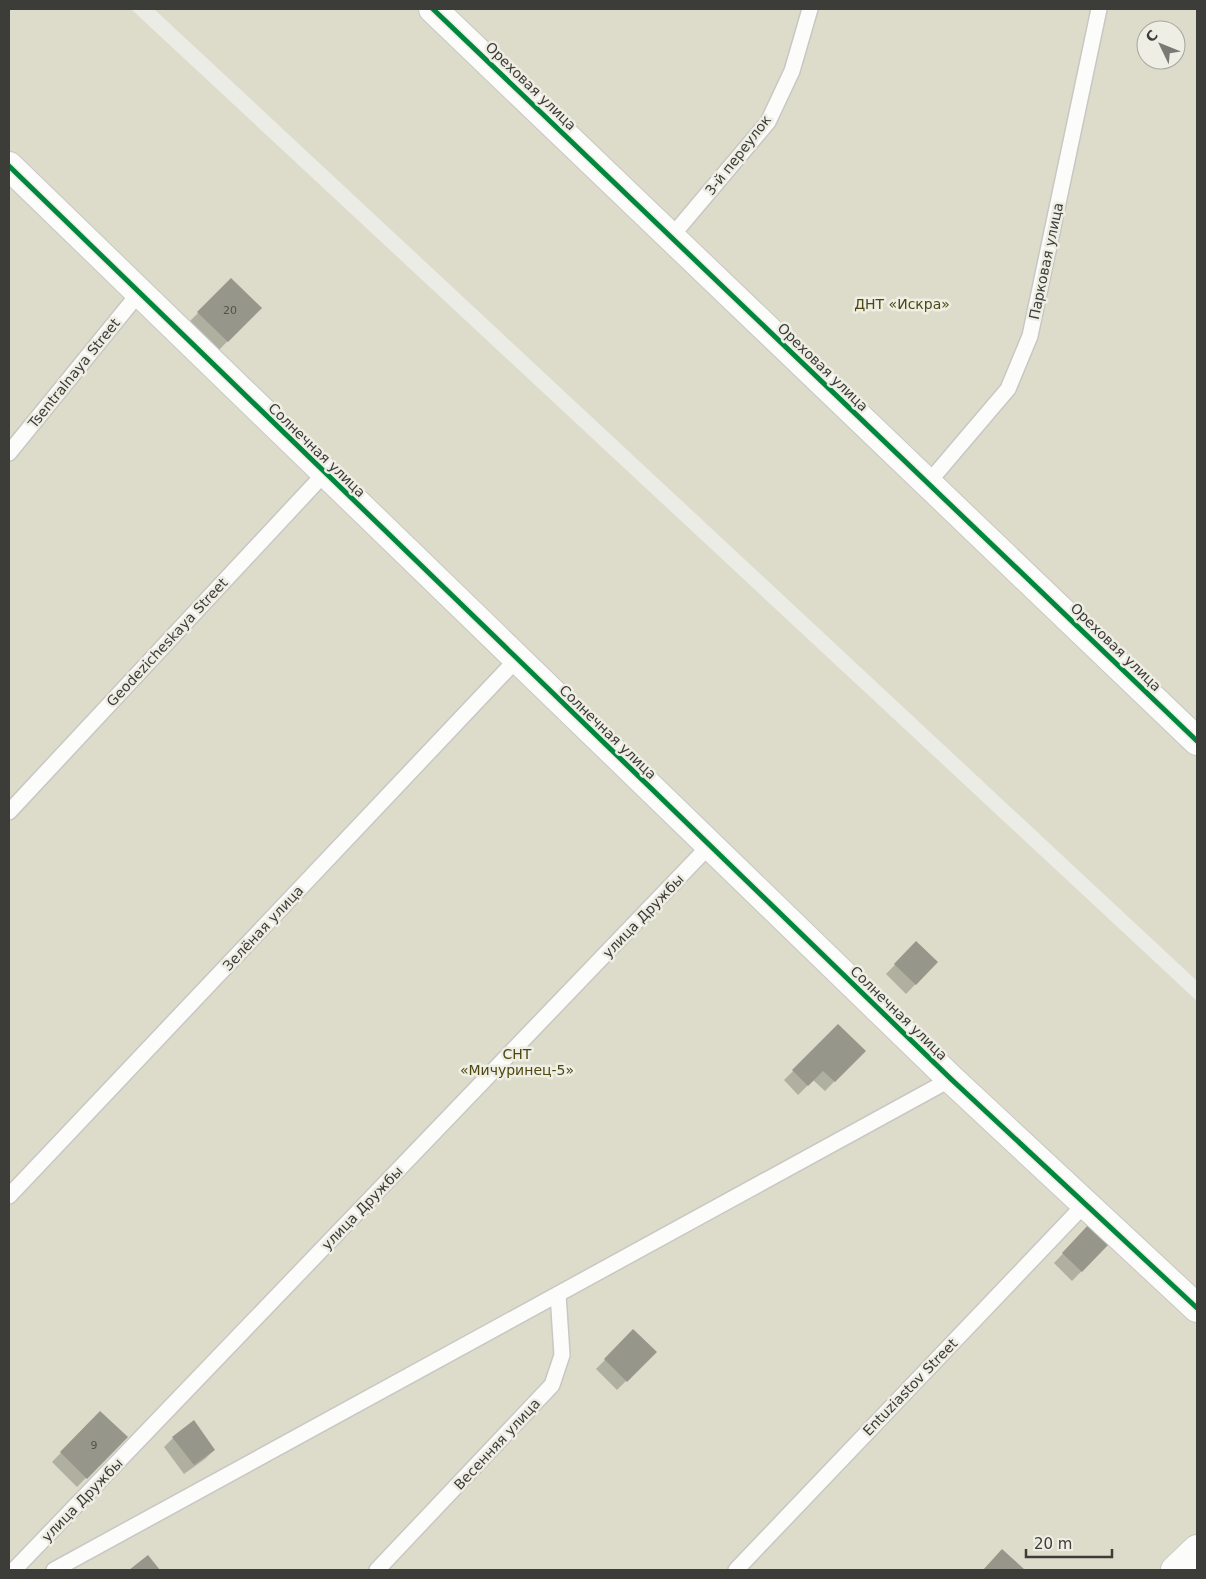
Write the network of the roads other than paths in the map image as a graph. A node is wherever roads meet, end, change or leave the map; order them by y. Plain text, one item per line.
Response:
1 (433, 9) edge
2 (810, 9) edge
3 (1099, 9) edge
4 (9, 166) edge
5 (672, 237) junction
6 (139, 293) junction
7 (9, 453) edge
8 (325, 473) junction
9 (928, 483) junction
10 (517, 659) junction
11 (1194, 732) edge
12 (9, 812) edge
13 (710, 846) junction
14 (951, 1079) junction
15 (9, 1196) edge
16 (1085, 1204) junction
17 (558, 1294) junction
18 (1197, 1308) edge
19 (1197, 1549) edge
20 (14, 1570) edge
21 (54, 1570) edge
22 (377, 1570) edge
23 (736, 1570) edge
24 (1175, 1570) edge

1 - 5 street, Ореховая улица
2 - 5 lane, 3-й переулок
3 - 9 lane, Парковая улица
4 - 6 street, Солнечная улица
5 - 9 street, Ореховая улица
6 - 7 lane, Tsentralnaya Street
6 - 8 street, Солнечная улица
8 - 10 street, Солнечная улица
8 - 12 lane, Geodezicheskaya Street
9 - 11 street, Ореховая улица
10 - 13 street, Солнечная улица
10 - 15 lane, Зелёная улица
13 - 14 street, Солнечная улица
13 - 20 lane, улица Дружбы
14 - 16 street, Солнечная улица
14 - 17 lane
16 - 18 street, Солнечная улица
16 - 23 lane, Entuziastov Street
17 - 21 lane
17 - 22 lane, Весенняя улица
19 - 24 street

